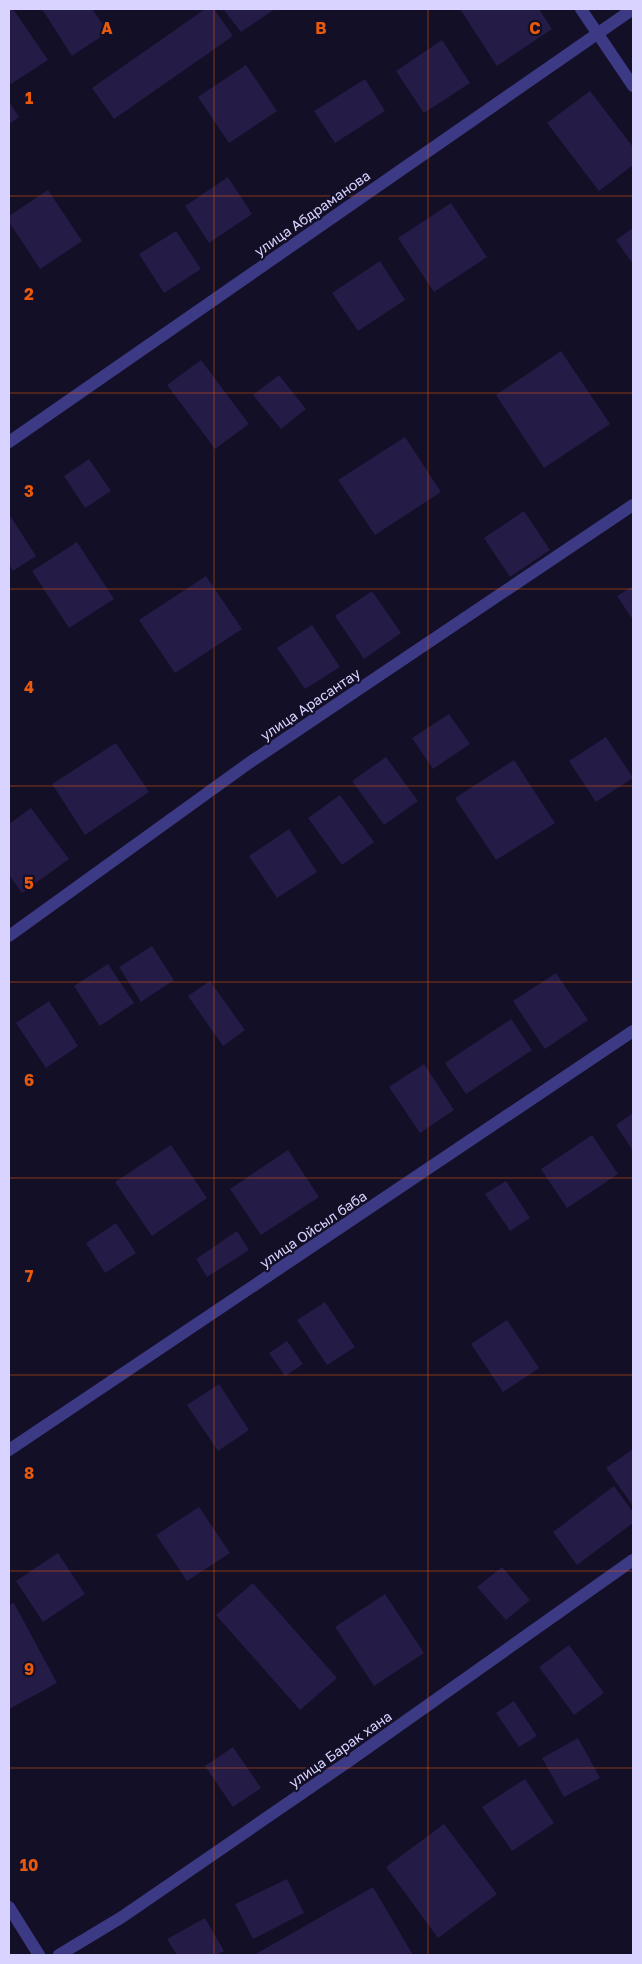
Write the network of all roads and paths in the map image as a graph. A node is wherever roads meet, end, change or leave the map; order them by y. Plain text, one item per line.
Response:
1 (581, 9) edge
2 (633, 9) edge
3 (597, 33) junction
4 (633, 86) edge
5 (9, 442) edge
6 (633, 505) edge
7 (9, 936) edge
8 (633, 1032) edge
9 (9, 1450) edge
10 (633, 1560) edge
11 (9, 1907) edge
12 (39, 1955) edge
13 (59, 1955) edge

1 - 3 street
2 - 3 street, улица Абдраманова
3 - 4 street
3 - 5 street, улица Абдраманова
6 - 7 street, улица Арасантау
8 - 9 street, улица Ойсыл баба
10 - 13 street, улица Барак хана
11 - 12 street

